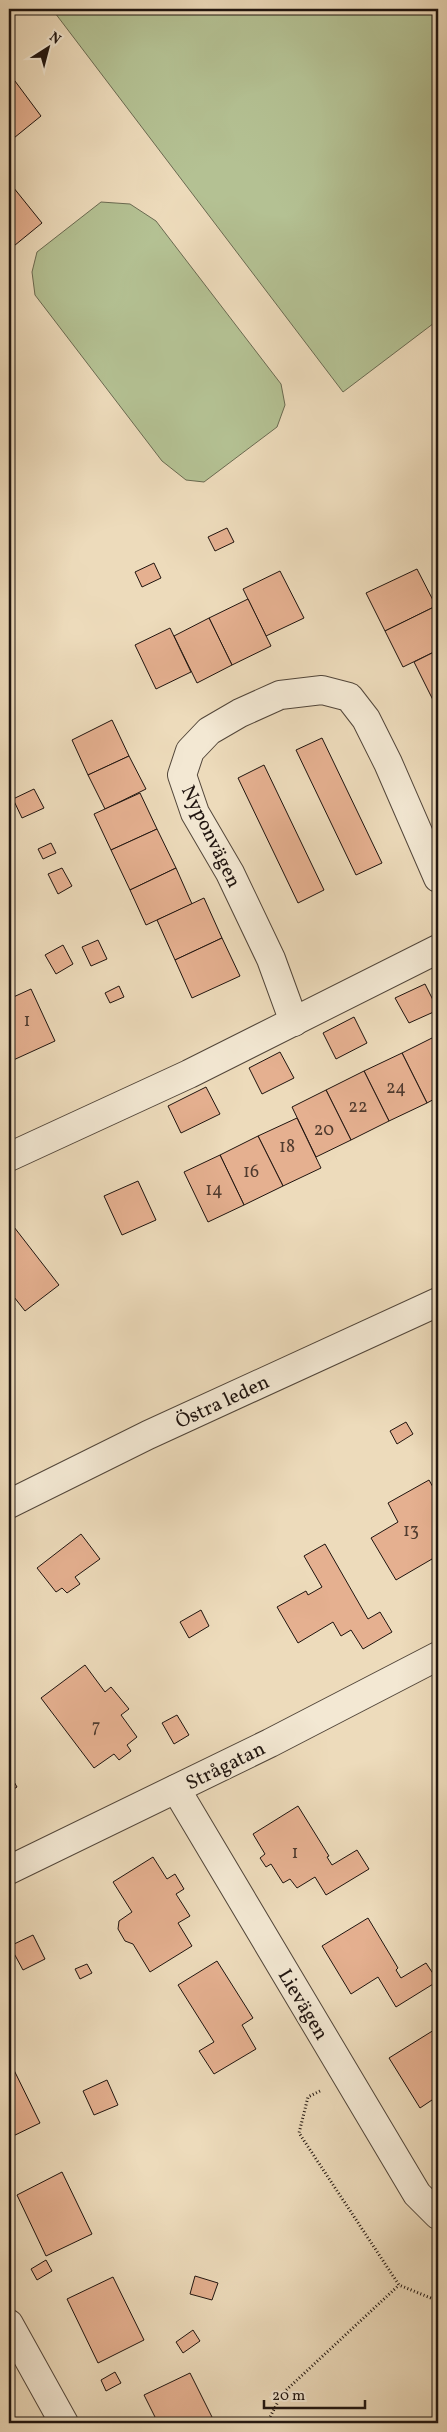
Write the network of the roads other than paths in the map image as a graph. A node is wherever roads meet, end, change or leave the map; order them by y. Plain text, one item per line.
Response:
1 (438, 878) edge
2 (438, 949) edge
3 (294, 1022) junction
4 (9, 1157) edge
5 (438, 1302) edge
6 (9, 1504) edge
7 (438, 1656) edge
8 (176, 1789) junction
9 (9, 1870) edge
10 (438, 2215) edge
11 (9, 2324) edge
12 (64, 2423) edge

1 - 3 street, Nyponvägen
2 - 3 street
3 - 4 street
5 - 6 street, Östra leden
7 - 8 street, Strågatan
8 - 9 street, Strågatan
8 - 10 street, Lievägen
11 - 12 street

